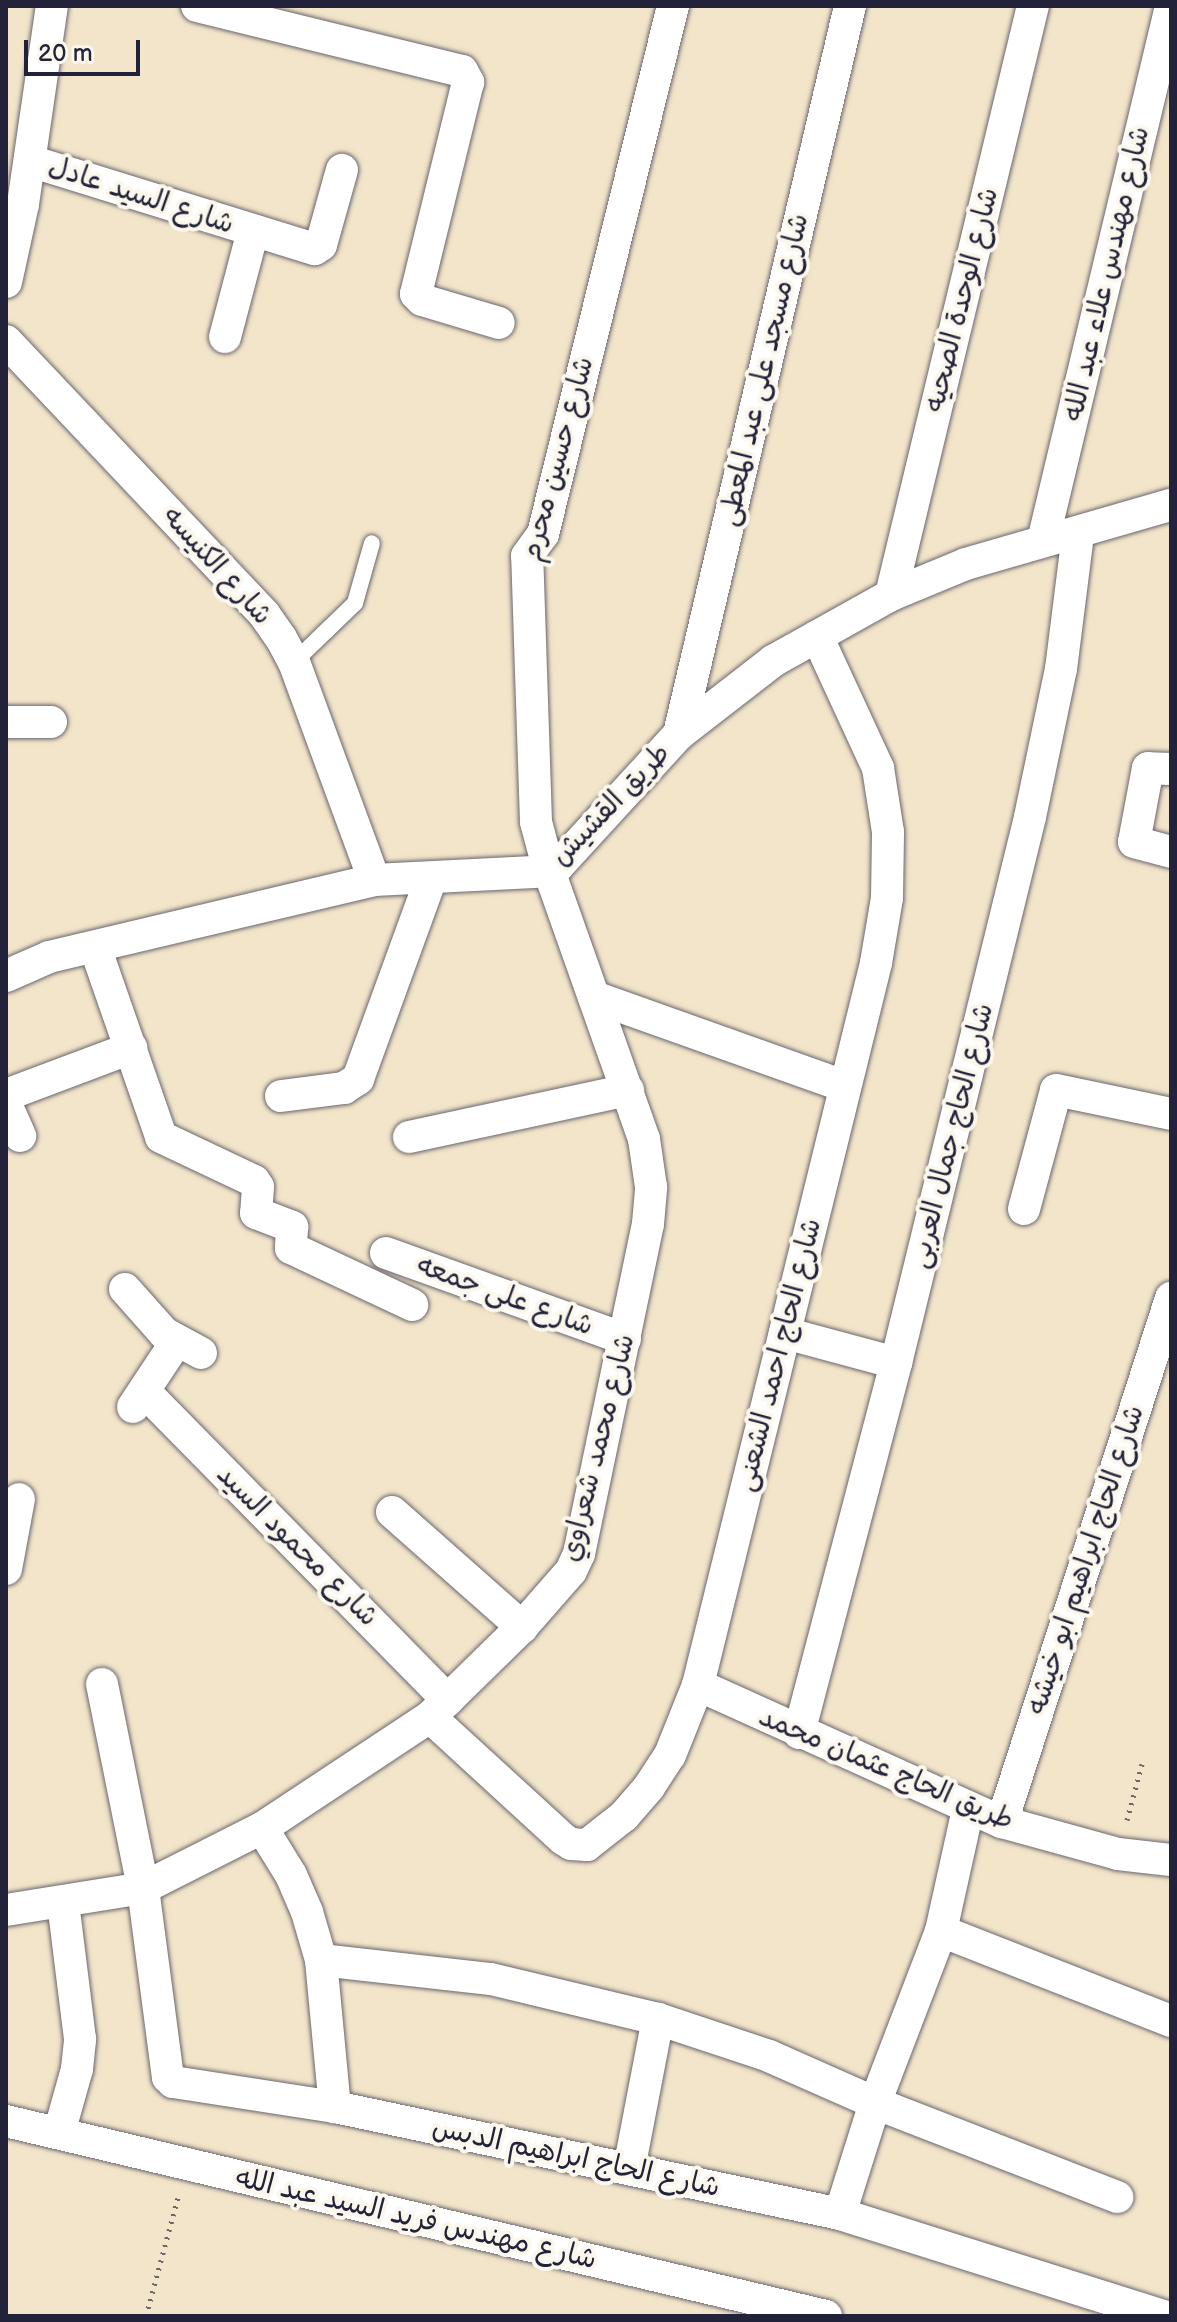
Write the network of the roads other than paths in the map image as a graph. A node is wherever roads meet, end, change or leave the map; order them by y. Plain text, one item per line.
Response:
1 (52, 6) edge
2 (197, 6) edge
3 (673, 6) edge
4 (850, 6) edge
5 (1033, 6) edge
6 (1171, 6) edge
7 (30, 161) junction
8 (342, 170) dead end
9 (253, 231) junction
10 (6, 282) edge
11 (499, 323) dead end
12 (225, 337) dead end
13 (6, 341) edge
14 (1171, 505) edge
15 (1078, 534) junction
16 (1043, 541) junction
17 (372, 543) dead end
18 (891, 595) junction
19 (817, 636) junction
20 (294, 662) junction
21 (6, 722) edge
22 (51, 722) dead end
23 (679, 734) junction
24 (1171, 769) edge
25 (1171, 852) edge
26 (549, 871) junction
27 (431, 878) junction
28 (374, 880) junction
29 (95, 947) junction
30 (6, 976) edge
31 (594, 997) junction
32 (131, 1048) junction
33 (844, 1086) junction
34 (628, 1090) junction
35 (6, 1095) edge
36 (281, 1096) dead end
37 (6, 1104) edge
38 (1171, 1114) edge
39 (20, 1136) dead end
40 (409, 1137) dead end
41 (1024, 1209) dead end
42 (386, 1253) dead end
43 (125, 1289) dead end
44 (1171, 1298) edge
45 (412, 1305) dead end
46 (785, 1333) junction
47 (625, 1339) junction
48 (896, 1363) junction
49 (19, 1499) dead end
50 (392, 1512) dead end
51 (6, 1569) edge
52 (522, 1627) junction
53 (102, 1684) dead end
54 (698, 1685) junction
55 (439, 1708) junction
56 (799, 1733) junction
57 (968, 1809) junction
58 (1002, 1822) junction
59 (262, 1828) junction
60 (1171, 1860) edge
61 (143, 1888) junction
62 (63, 1902) junction
63 (6, 1910) edge
64 (941, 1931) junction
65 (321, 1960) junction
66 (658, 2019) junction
67 (1171, 2021) edge
68 (875, 2103) junction
69 (335, 2107) junction
70 (6, 2121) edge
71 (59, 2133) junction
72 (629, 2169) junction
73 (1117, 2197) dead end
74 (840, 2214) junction
75 (826, 2316) edge
76 (1161, 2316) edge

1 - 7 street
2 - 11 street
3 - 26 street, شارع حسين محرم
4 - 23 street, شارع مسجد على عبد المعطى
5 - 18 street, شارع الوحدة الصحيه
6 - 16 street, شارع مهندس علاء عبد الله
7 - 9 street, شارع السيد عادل
7 - 10 street
8 - 9 street, شارع السيد عادل
9 - 12 street, شارع السيد عادل
13 - 20 street, شارع الكنيسه
14 - 15 street, طريق القشيش
15 - 16 street, طريق القشيش
15 - 48 street, شارع الحاج جمال العربى
16 - 18 street, طريق القشيش
17 - 20 lane
18 - 19 street, طريق القشيش
19 - 23 street, طريق القشيش
19 - 33 street, شارع الحاج احمد الشعنى
20 - 28 street, شارع الكنيسه
21 - 22 street
23 - 26 street, طريق القشيش
24 - 25 street
26 - 27 street, طريق القشيش
26 - 31 street, شارع حسين محرم
27 - 28 street, طريق القشيش
27 - 36 street
28 - 29 street, طريق القشيش
29 - 30 street, طريق القشيش
29 - 32 street
31 - 33 street
31 - 34 street, شارع محمد شعراوي
32 - 35 street
32 - 45 street
33 - 46 street, شارع الحاج احمد الشعنى
34 - 40 street
34 - 47 street, شارع محمد شعراوي
37 - 39 street
38 - 41 street
42 - 47 street, شارع على جمعه
43 - 55 street, شارع محمود السيد
44 - 58 street, شارع الحاج ابراهيم ابو خيشه
46 - 48 street
46 - 54 street, شارع الحاج احمد الشعنى
47 - 52 street, شارع محمد شعراوي
48 - 56 street, شارع الحاج جمال العربى
49 - 51 street
50 - 52 street
52 - 55 street, شارع محمد شعراوي
53 - 61 street
54 - 55 street, شارع الحاج احمد الشعنى
54 - 56 street, طريق الحاج عثمان محمد
55 - 59 street, شارع محمد شعراوي
56 - 57 street, طريق الحاج عثمان محمد
57 - 58 street, طريق الحاج عثمان محمد
57 - 64 street
58 - 60 street, طريق الحاج عثمان محمد
59 - 61 street, شارع محمد شعراوي
59 - 65 street
61 - 62 street, شارع محمد شعراوي
61 - 69 street, شارع الحاج ابراهيم الدبس
62 - 63 street, شارع محمد شعراوي
62 - 71 street
64 - 67 street
64 - 68 street
65 - 66 street
65 - 69 street
66 - 68 street
66 - 72 street
68 - 73 street
68 - 74 street
69 - 72 street, شارع الحاج ابراهيم الدبس
70 - 71 street, شارع مهندس فريد السيد عبد الله
71 - 75 street, شارع مهندس فريد السيد عبد الله
72 - 74 street, شارع الحاج ابراهيم الدبس
74 - 76 street, شارع الحاج ابراهيم الدبس

